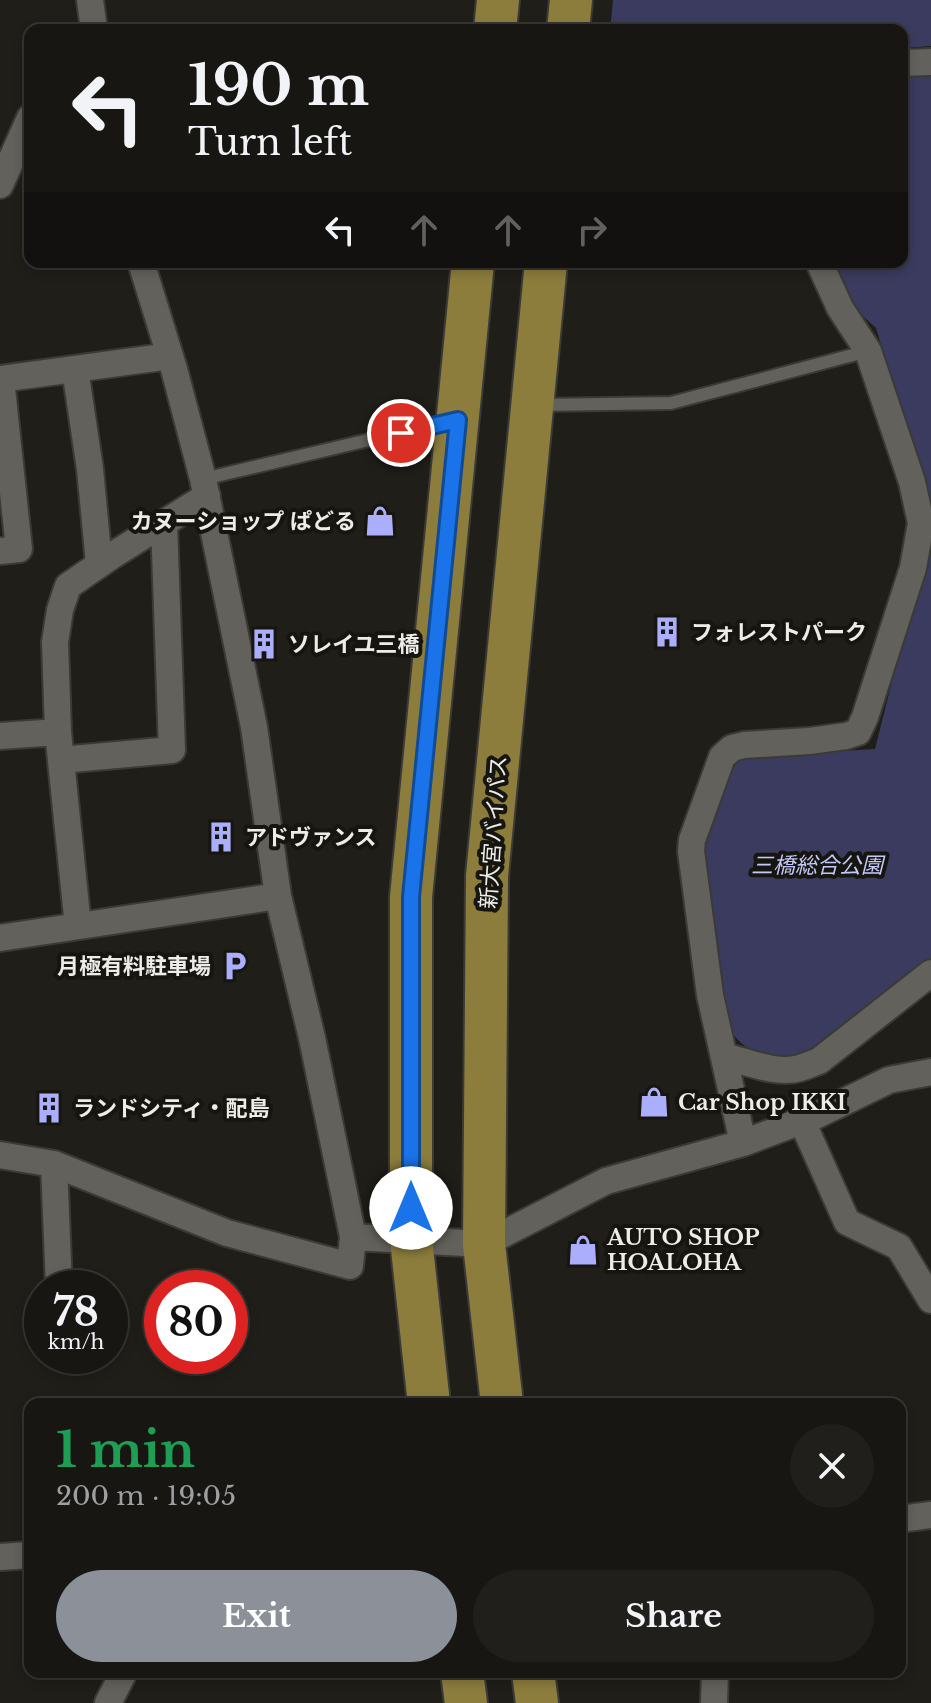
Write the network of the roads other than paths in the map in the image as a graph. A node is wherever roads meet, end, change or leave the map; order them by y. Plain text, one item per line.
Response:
1 (90, 0) edge
2 (498, 0) edge
3 (571, 0) edge
4 (93, 24) edge
5 (496, 24) edge
6 (569, 24) edge
7 (931, 62) edge
8 (908, 63) edge
9 (24, 128) edge
10 (5, 158) edge
11 (0, 185) edge
12 (143, 268) edge
13 (472, 268) edge
14 (545, 268) edge
15 (822, 268) edge
16 (868, 351) junction
17 (170, 356) junction
18 (75, 369) junction
19 (0, 379) edge
20 (532, 405) junction
21 (458, 420) junction
22 (205, 488) junction
23 (164, 523) junction
24 (0, 551) edge
25 (99, 564) junction
26 (58, 732) junction
27 (0, 736) edge
28 (61, 760) junction
29 (278, 896) junction
30 (78, 926) junction
31 (0, 938) edge
32 (931, 973) edge
33 (724, 1056) junction
34 (931, 1072) edge
35 (802, 1121) junction
36 (743, 1143) junction
37 (0, 1155) edge
38 (54, 1164) junction
39 (353, 1237) junction
40 (411, 1239) junction
41 (484, 1244) junction
42 (58, 1270) edge
43 (931, 1300) edge
44 (428, 1398) edge
45 (501, 1398) edge
46 (931, 1515) edge
47 (906, 1518) edge
48 (24, 1555) edge
49 (0, 1557) edge
50 (121, 1678) edge
51 (463, 1678) edge
52 (534, 1678) edge
53 (715, 1678) edge
54 (108, 1703) edge
55 (466, 1703) edge
56 (537, 1703) edge
57 (714, 1703) edge

1 - 4 street
2 - 5 highway
3 - 6 highway
7 - 8 street
9 - 10 street
10 - 11 street
12 - 17 street
13 - 21 highway
14 - 20 highway, 新大宮バイパス
15 - 16 street
16 - 20 lane
16 - 33 street
17 - 18 street
17 - 22 street
18 - 19 street
18 - 25 street
19 - 24 street
20 - 41 highway, 新大宮バイパス
21 - 22 lane
21 - 40 highway
22 - 23 street
22 - 29 street
23 - 25 street
23 - 28 street
25 - 26 street
26 - 27 street
26 - 28 street
28 - 30 street
29 - 30 street
29 - 39 street
30 - 31 street
32 - 33 street
33 - 36 street
34 - 35 street
35 - 36 street
35 - 43 street
36 - 41 street
37 - 38 street
38 - 39 street
38 - 42 street
39 - 40 street
40 - 41 street
40 - 44 highway
41 - 45 highway, 新大宮バイパス
46 - 47 street
48 - 49 street
50 - 54 street
51 - 55 highway
52 - 56 highway
53 - 57 street

